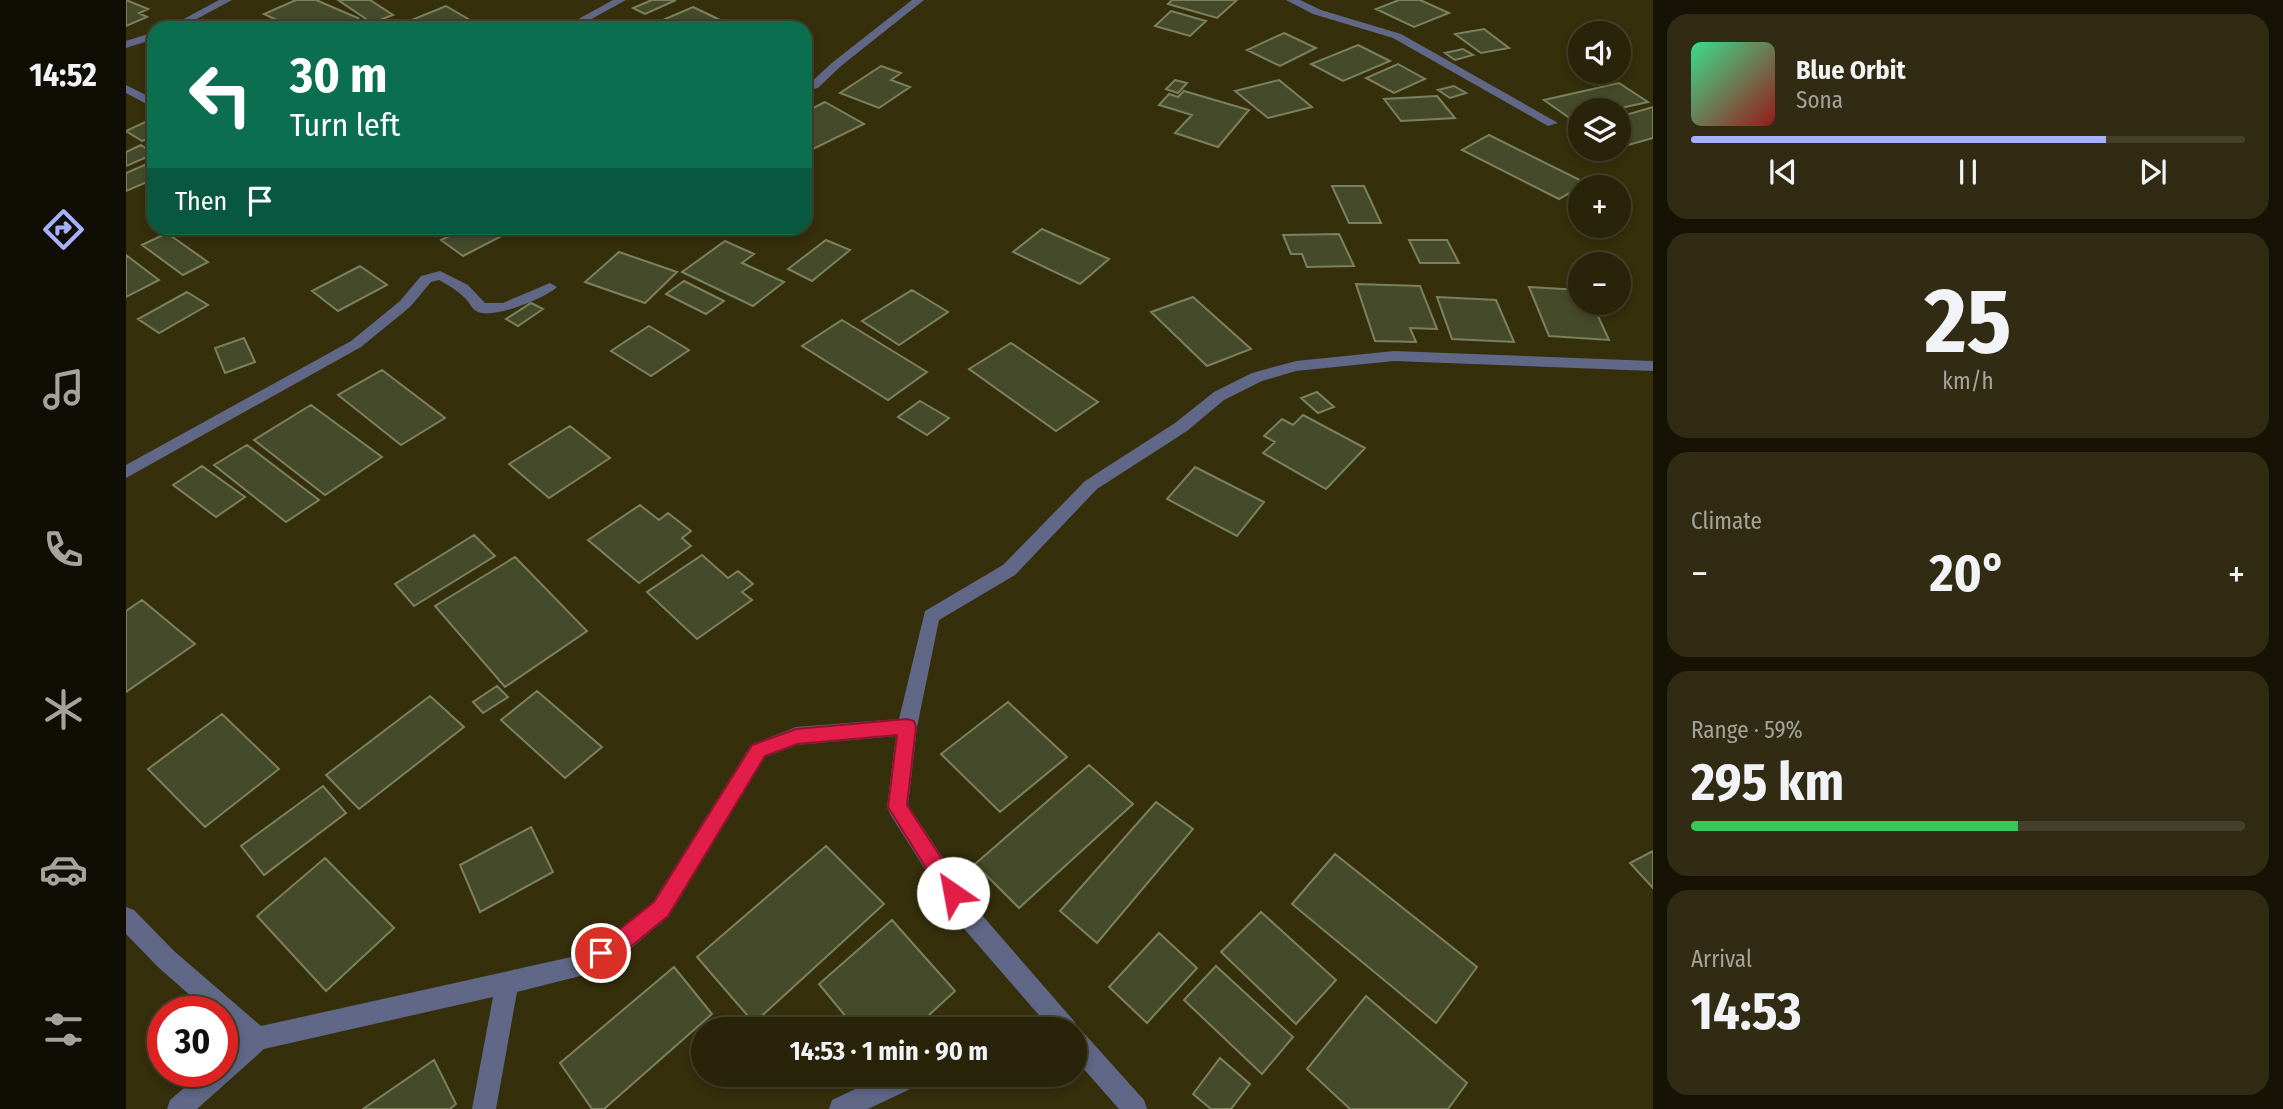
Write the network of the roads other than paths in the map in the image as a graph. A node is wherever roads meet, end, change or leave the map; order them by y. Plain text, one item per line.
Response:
1 (227, 0) edge
2 (621, 0) edge
3 (919, 0) edge
4 (1291, 0) edge
5 (186, 21) edge
6 (580, 21) edge
7 (147, 38) edge
8 (126, 45) edge
9 (812, 86) edge
10 (126, 88) edge
11 (147, 100) edge
12 (1552, 123) dead end
13 (550, 287) dead end
14 (1653, 366) edge
15 (126, 472) edge
16 (907, 727) junction
17 (126, 918) edge
18 (507, 982) junction
19 (1056, 1017) edge
20 (258, 1039) junction
21 (1087, 1054) edge
22 (887, 1087) edge
23 (179, 1109) edge
24 (484, 1109) edge
25 (841, 1109) edge
26 (1135, 1109) edge

1 - 5 street
2 - 6 street
3 - 9 street
4 - 12 street
7 - 8 street
10 - 11 street
13 - 15 street
14 - 16 street
16 - 18 street
16 - 19 street
17 - 20 street
18 - 20 street
18 - 24 street
20 - 23 street
21 - 26 street
22 - 25 street

